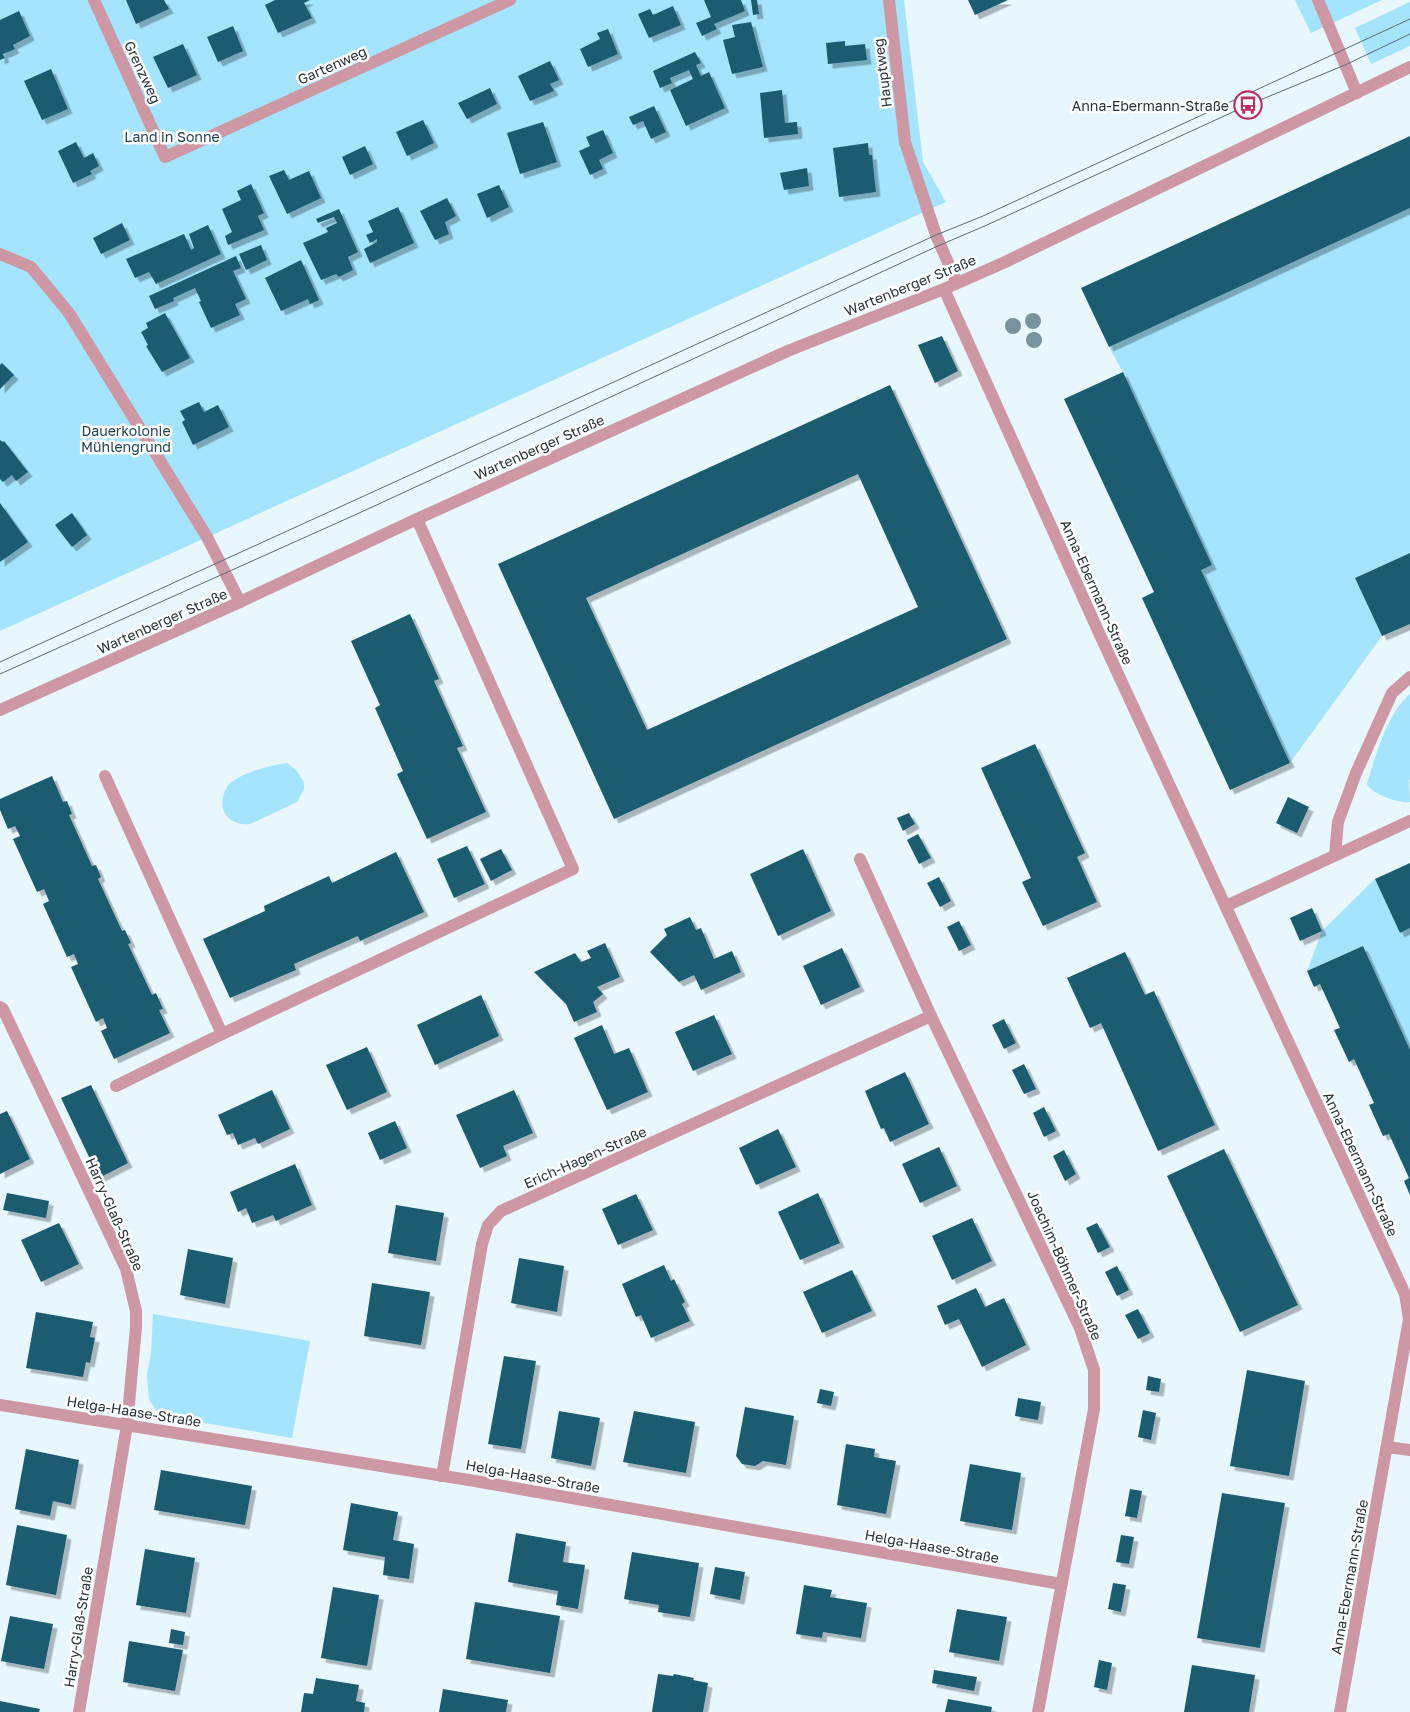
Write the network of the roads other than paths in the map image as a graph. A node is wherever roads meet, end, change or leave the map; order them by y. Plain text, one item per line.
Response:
1 (94, 0) edge
2 (510, 0) edge
3 (889, 0) edge
4 (1318, 0) edge
5 (1410, 67) edge
6 (1357, 93) junction
7 (166, 157) joint
8 (0, 254) edge
9 (957, 283) junction
10 (944, 289) junction
11 (417, 519) junction
12 (240, 602) junction
13 (1410, 677) edge
14 (0, 710) edge
15 (105, 776) dead end
16 (1410, 821) edge
17 (1335, 855) junction
18 (860, 859) dead end
19 (1226, 906) junction
20 (1, 1008) edge
21 (931, 1016) junction
22 (222, 1034) junction
23 (116, 1086) dead end
24 (0, 1404) edge
25 (127, 1425) junction
26 (1387, 1446) junction
27 (1410, 1450) edge
28 (442, 1476) junction
29 (1061, 1584) junction
30 (79, 1712) edge
31 (1038, 1712) edge
32 (1340, 1712) edge

1 - 7 street, Grenzweg
2 - 7 street, Gartenweg
3 - 9 street, Hauptweg
4 - 6 street
5 - 6 street, Wartenberger Straße
6 - 9 street, Wartenberger Straße
8 - 12 street
9 - 10 street, Wartenberger Straße
10 - 11 street, Wartenberger Straße
10 - 19 street, Anna-Ebermann-Straße
11 - 12 street, Wartenberger Straße
11 - 22 street
12 - 14 street, Wartenberger Straße
13 - 17 street
15 - 22 street
16 - 17 street
17 - 19 street
18 - 21 street, Joachim-Böhmer-Straße
19 - 26 street, Anna-Ebermann-Straße
20 - 25 street, Harry-Glaß-Straße
21 - 28 street, Erich-Hagen-Straße
21 - 29 street, Joachim-Böhmer-Straße
22 - 23 street
24 - 25 street, Helga-Haase-Straße
25 - 28 street, Helga-Haase-Straße
25 - 30 street, Harry-Glaß-Straße
26 - 27 street
26 - 32 street, Anna-Ebermann-Straße
28 - 29 street, Helga-Haase-Straße
29 - 31 street, Joachim-Böhmer-Straße

